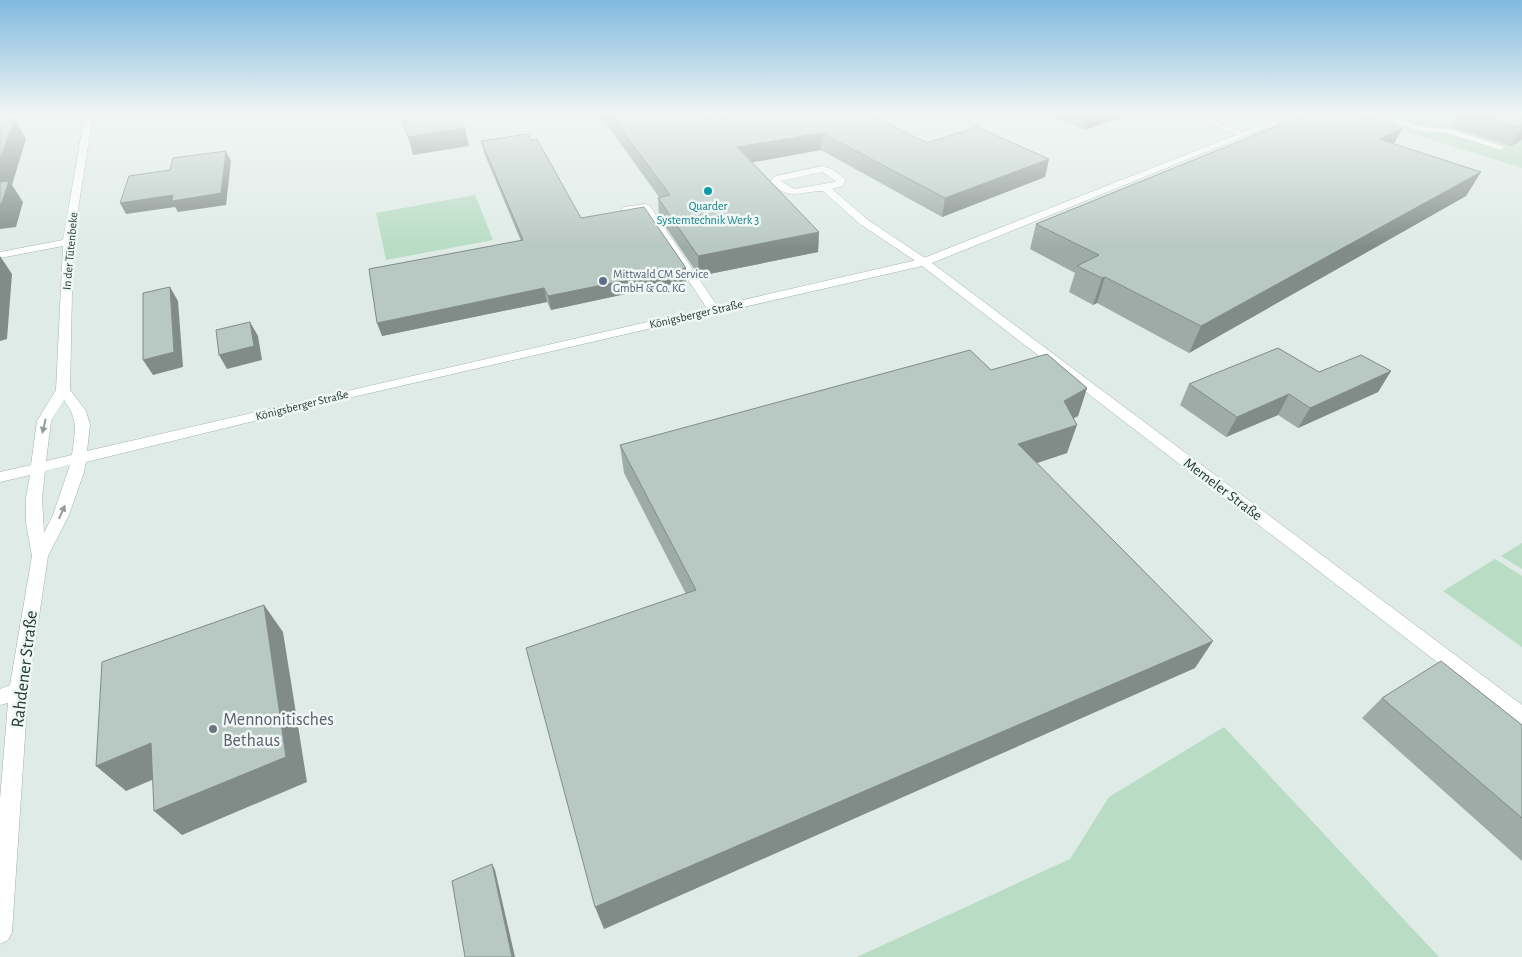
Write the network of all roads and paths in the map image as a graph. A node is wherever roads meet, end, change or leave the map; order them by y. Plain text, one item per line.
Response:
1 (81, 159) edge
2 (1182, 159) edge
3 (825, 188) junction
4 (616, 212) edge
5 (68, 242) junction
6 (0, 255) edge
7 (924, 262) junction
8 (714, 310) junction
9 (63, 390) junction
10 (79, 457) junction
11 (39, 467) junction
12 (0, 477) edge
13 (40, 556) junction
14 (9, 694) edge
15 (1522, 716) edge
16 (0, 932) edge

1 - 5 street, In der Tütenbeke
2 - 7 street, Königsberger Straße
3 - 3 street
3 - 7 street, Memeler Straße
4 - 8 street
5 - 6 street
5 - 9 street, In der Tütenbeke
7 - 8 street, Königsberger Straße
7 - 15 street, Memeler Straße
8 - 10 street, Königsberger Straße
9 - 10 street
9 -> 11 street, In der Tütenbeke
10 - 11 street, Königsberger Straße
13 -> 10 street, Rahdener Straße
11 - 12 street, Königsberger Straße
11 - 13 street, Rahdener Straße
13 - 14 street, Rahdener Straße
14 - 16 street, Rahdener Straße

